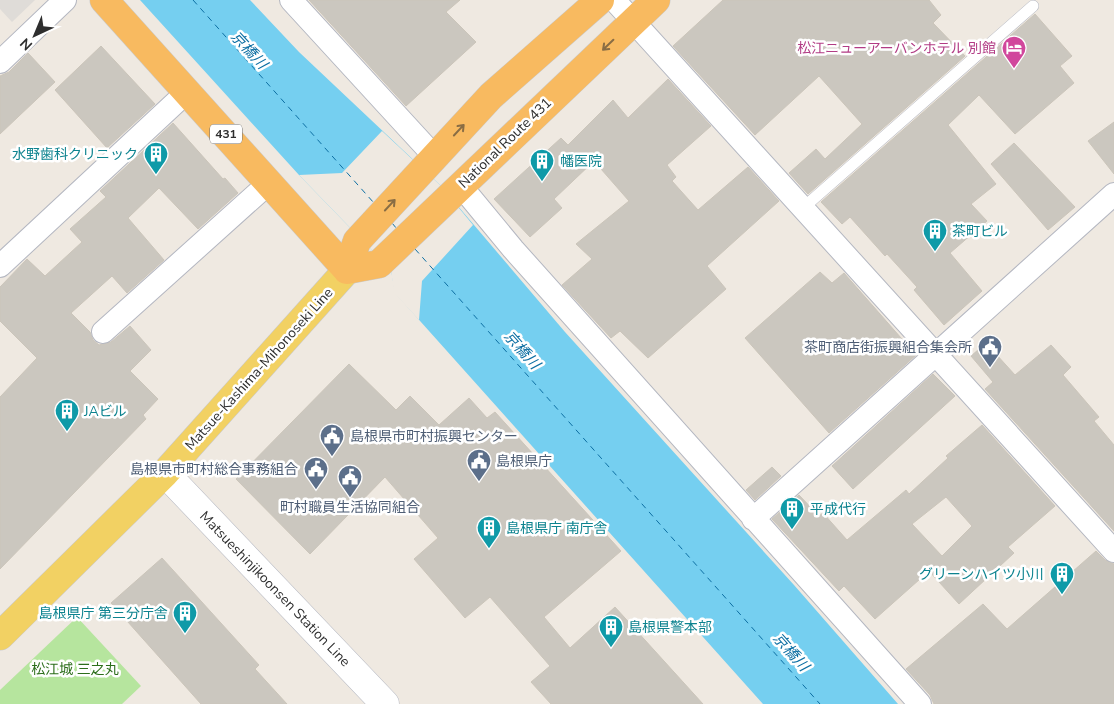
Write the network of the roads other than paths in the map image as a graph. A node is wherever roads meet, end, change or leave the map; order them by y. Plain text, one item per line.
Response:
1 (65, 0) edge
2 (104, 0) edge
3 (291, 0) edge
4 (600, 0) edge
5 (614, 0) edge
6 (656, 0) edge
7 (1033, 6) dead end
8 (634, 20) junction
9 (0, 62) edge
10 (188, 91) junction
11 (431, 162) junction
12 (270, 182) junction
13 (456, 190) junction
14 (1114, 194) edge
15 (803, 208) junction
16 (0, 266) edge
17 (347, 270) junction
18 (103, 332) dead end
19 (936, 354) junction
20 (165, 474) junction
21 (752, 519) junction
22 (1114, 551) edge
23 (0, 636) edge
24 (385, 704) edge
25 (920, 704) edge

1 - 9 street
2 - 10 highway, 431
3 - 11 street
11 -> 4 highway
5 - 8 street
6 - 8 highway, National Route 431
7 - 15 lane
8 -> 13 highway, National Route 431
8 - 15 street
10 - 12 highway, 431
10 - 16 street
17 -> 11 highway
12 - 17 highway, 431
12 - 18 street
13 - 17 highway, National Route 431
13 - 21 street
14 - 19 street
15 - 19 street
17 - 20 main road, Matsue-Kashima-Mihonoseki Line
19 - 21 street
19 - 22 street
20 - 23 main road, Matsue-Kashima-Mihonoseki Line
20 - 24 main road, Matsueshinjikoonsen Station Line
21 - 25 street

